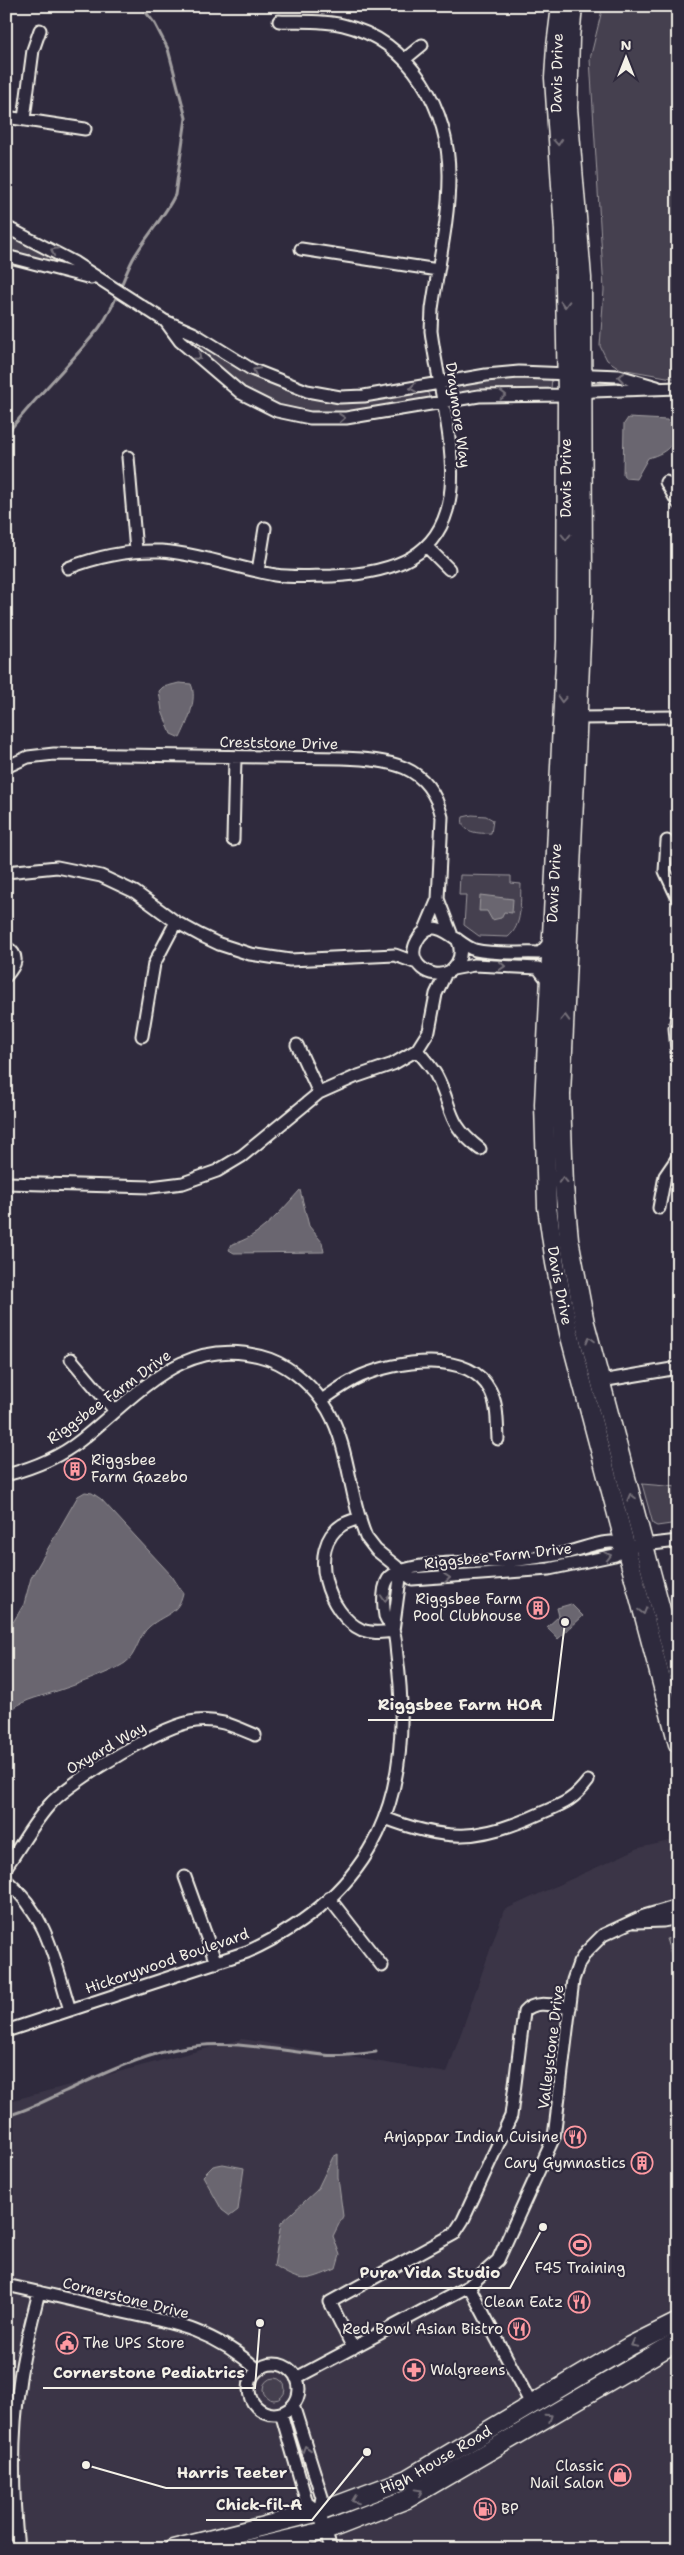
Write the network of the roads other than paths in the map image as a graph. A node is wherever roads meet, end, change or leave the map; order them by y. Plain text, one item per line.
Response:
1 (561, 6) edge
2 (574, 6) edge
3 (279, 22) dead end
4 (40, 30) dead end
5 (422, 45) dead end
6 (405, 59) junction
7 (6, 117) edge
8 (24, 119) junction
9 (85, 129) dead end
10 (6, 227) edge
11 (301, 249) dead end
12 (6, 256) edge
13 (438, 270) junction
14 (111, 285) junction
15 (165, 321) junction
16 (575, 374) junction
17 (439, 384) junction
18 (657, 387) junction
19 (678, 388) edge
20 (575, 394) junction
21 (442, 403) junction
22 (128, 457) dead end
23 (666, 482) dead end
24 (678, 503) edge
25 (265, 528) dead end
26 (427, 547) junction
27 (136, 551) junction
28 (68, 568) dead end
29 (450, 569) dead end
30 (258, 571) junction
31 (579, 718) junction
32 (678, 718) edge
33 (235, 758) junction
34 (6, 767) edge
35 (233, 840) dead end
36 (667, 841) dead end
37 (6, 872) edge
38 (438, 899) junction
39 (678, 899) edge
40 (176, 922) junction
41 (424, 932) junction
42 (454, 936) junction
43 (551, 941) junction
44 (416, 942) junction
45 (6, 947) edge
46 (395, 955) junction
47 (416, 962) junction
48 (450, 971) junction
49 (425, 972) junction
50 (6, 976) edge
51 (549, 982) junction
52 (436, 994) junction
53 (678, 1012) edge
54 (142, 1036) dead end
55 (297, 1045) dead end
56 (417, 1050) junction
57 (678, 1062) edge
58 (319, 1093) junction
59 (480, 1149) dead end
60 (678, 1157) edge
61 (6, 1183) edge
62 (659, 1208) dead end
63 (71, 1358) dead end
64 (678, 1368) edge
65 (601, 1381) junction
66 (322, 1400) junction
67 (115, 1411) junction
68 (498, 1438) dead end
69 (6, 1475) edge
70 (360, 1518) junction
71 (678, 1541) edge
72 (644, 1544) junction
73 (626, 1547) junction
74 (401, 1571) junction
75 (393, 1631) junction
76 (678, 1674) edge
77 (254, 1735) dead end
78 (678, 1744) edge
79 (588, 1781) dead end
80 (385, 1818) junction
81 (6, 1867) edge
82 (185, 1878) dead end
83 (6, 1880) edge
84 (329, 1898) junction
85 (678, 1906) edge
86 (678, 1918) edge
87 (634, 1922) junction
88 (216, 1963) junction
89 (382, 1966) dead end
90 (570, 2008) junction
91 (70, 2010) junction
92 (6, 2031) edge
93 (6, 2285) edge
94 (469, 2286) junction
95 (39, 2292) junction
96 (678, 2322) edge
97 (678, 2342) edge
98 (353, 2348) junction
99 (258, 2370) junction
100 (296, 2378) junction
101 (531, 2404) junction
102 (293, 2405) junction
103 (281, 2413) junction
104 (507, 2442) junction
105 (319, 2512) junction
106 (325, 2531) junction
107 (18, 2549) edge
108 (173, 2549) edge
109 (248, 2549) edge
110 (331, 2549) edge

1 -> 16 main road, Davis Drive
2 - 16 main road, Davis Drive
3 - 6 street, Draymore Way
4 - 8 street
5 - 6 street
6 - 13 street, Draymore Way
7 - 8 street
8 - 9 street
14 -> 10 street
11 - 13 street
12 - 14 street
13 - 17 street, Draymore Way
14 - 15 street
17 -> 15 street
15 -> 21 street
16 - 17 street
18 -> 16 street
16 - 20 main road, Davis Drive
17 - 21 street, Draymore Way
18 - 19 street
18 - 20 street
21 -> 20 street
20 - 31 main road, Davis Drive
20 -> 43 main road, Davis Drive
21 - 26 street, Draymore Way
22 - 27 street
23 - 24 street
25 - 30 street
26 - 29 street
26 - 30 street, Draymore Way
27 - 28 street, Draymore Way
27 - 30 street, Draymore Way
31 - 32 street
65 -> 31 main road, Davis Drive
33 - 34 street, Creststone Drive
33 - 35 street
33 - 38 street, Creststone Drive
36 - 39 street
37 - 40 street
38 - 41 street, Creststone Drive
38 - 42 street, Creststone Drive
40 - 46 street
40 - 54 street
41 - 42 street
41 - 44 street
42 - 43 street
42 - 48 street
43 - 51 main road, Davis Drive
44 - 46 street
44 - 47 street
45 - 50 street
46 - 47 street
47 - 49 street
48 - 49 street
48 -> 51 street
48 - 52 street
49 - 52 street
51 - 73 main road, Davis Drive
52 - 56 street
53 - 57 street
55 - 58 street
56 - 58 street
56 - 59 street
58 - 61 street
60 - 62 street
63 - 67 street
64 - 65 street
72 -> 65 main road, Davis Drive
66 - 67 street, Riggsbee Farm Drive
66 - 68 street
66 - 70 street, Riggsbee Farm Drive
67 - 69 street, Riggsbee Farm Drive
70 - 74 street, Riggsbee Farm Drive
70 - 75 street
71 - 72 street, Riggsbee Farm Drive
72 - 73 street, Riggsbee Farm Drive
72 - 76 main road, Davis Drive
73 - 74 street, Riggsbee Farm Drive
73 -> 78 main road, Davis Drive
74 - 75 street, Hickorywood Boulevard
75 - 80 street, Hickorywood Boulevard
77 - 81 street, Oxyard Way
79 - 80 street
80 - 84 street, Hickorywood Boulevard
82 - 88 street
83 - 91 street
84 - 88 street, Hickorywood Boulevard
84 - 89 street
85 - 87 street, Valleystone Drive
86 - 87 street, Valleystone Drive
87 - 90 street, Valleystone Drive
88 - 91 street, Hickorywood Boulevard
90 - 94 street, Valleystone Drive
90 - 98 street
91 - 92 street, Hickorywood Boulevard
93 - 95 street, Cornerstone Drive
94 - 98 street, Valleystone Drive
94 - 101 street
95 - 99 street, Cornerstone Drive
95 - 107 street
96 -> 101 main road, High House Road
104 -> 97 main road, High House Road
98 - 100 street, Valleystone Drive
99 - 100 street
99 - 103 street
100 - 102 street
101 - 104 main road
101 -> 105 main road, High House Road
102 - 103 street
105 -> 102 street
103 - 105 street
106 -> 104 main road, High House Road
105 - 106 street
105 - 108 main road, High House Road
106 - 109 main road, High House Road
106 - 110 street

